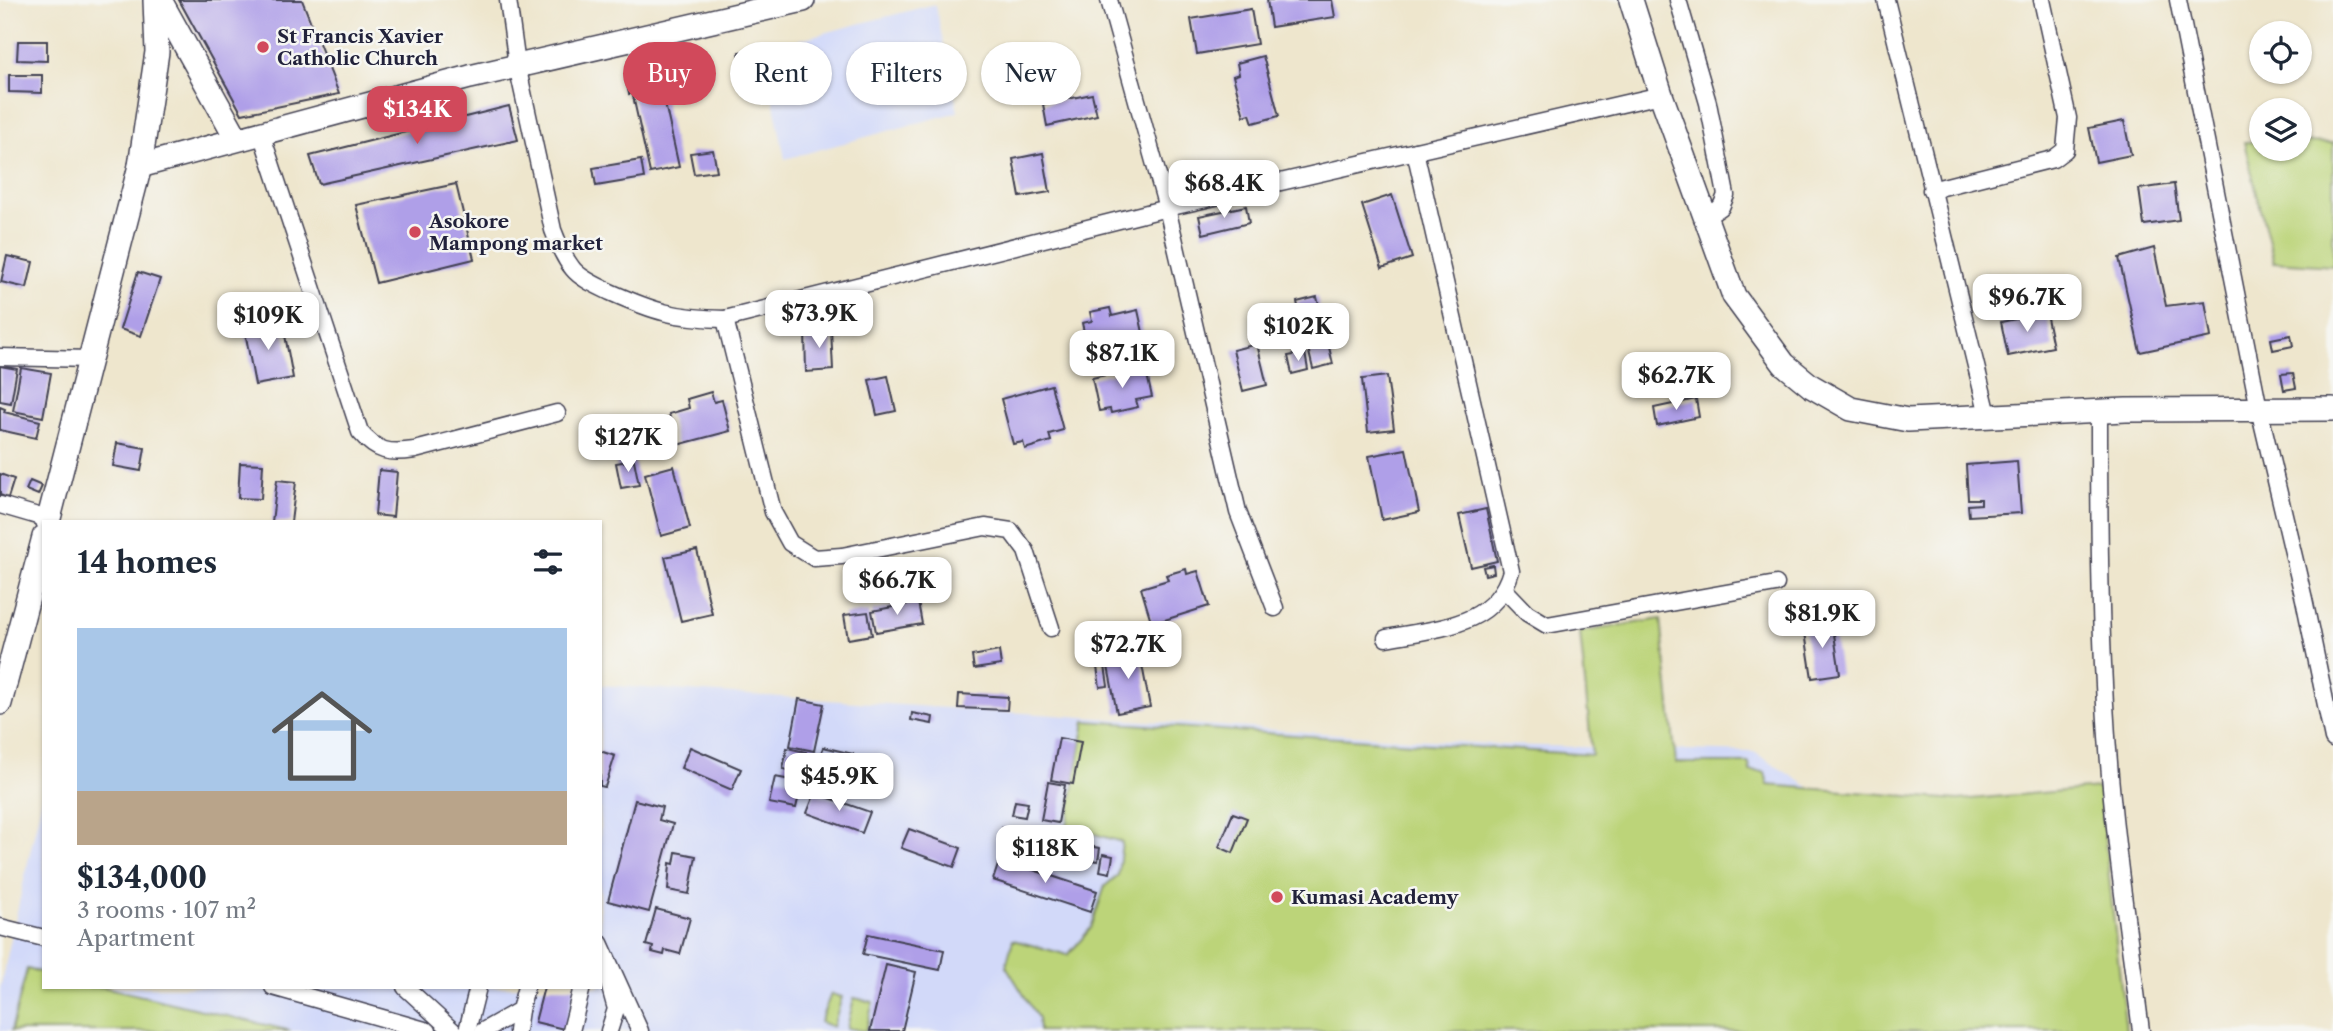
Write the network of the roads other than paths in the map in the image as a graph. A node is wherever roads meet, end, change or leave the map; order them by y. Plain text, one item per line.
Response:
1 (155, 0) edge
2 (160, 0) edge
3 (508, 0) edge
4 (803, 0) edge
5 (1109, 0) edge
6 (1631, 0) edge
7 (1678, 0) edge
8 (1886, 0) edge
9 (2042, 0) edge
10 (2178, 0) edge
11 (517, 65) junction
12 (1661, 95) junction
13 (261, 133) junction
14 (237, 139) junction
15 (1415, 151) junction
16 (140, 166) junction
17 (1931, 190) junction
18 (1167, 208) junction
19 (1706, 217) junction
20 (725, 319) junction
21 (0, 357) edge
22 (91, 359) junction
23 (2259, 409) junction
24 (2333, 409) edge
25 (2099, 412) junction
26 (557, 413) dead end
27 (1989, 419) junction
28 (0, 505) edge
29 (49, 520) edge
30 (42, 524) edge
31 (40, 569) edge
32 (1776, 584) dead end
33 (1506, 590) junction
34 (1275, 608) dead end
35 (1051, 628) dead end
36 (1386, 638) dead end
37 (0, 703) edge
38 (2333, 739) edge
39 (0, 927) edge
40 (42, 938) edge
41 (602, 947) edge
42 (602, 957) edge
43 (280, 989) edge
44 (407, 989) edge
45 (478, 989) edge
46 (525, 989) edge
47 (582, 989) edge
48 (520, 1010) junction
49 (428, 1031) edge
50 (453, 1031) edge
51 (467, 1031) edge
52 (483, 1031) edge
53 (517, 1031) edge
54 (571, 1031) edge
55 (608, 1031) edge
56 (640, 1031) edge
57 (2141, 1031) edge

1 - 16 street
2 - 14 street
3 - 11 street
4 - 11 street
5 - 18 street
6 - 12 street
7 - 19 street
8 - 17 street
9 - 17 street
10 - 23 street
11 - 13 street
11 - 20 street
12 - 15 street
12 - 19 street
13 - 14 street
13 - 26 street
14 - 16 street
15 - 18 street
15 - 33 street
16 - 22 street
17 - 27 street
18 - 20 street
18 - 34 street
19 - 27 street
20 - 35 street
21 - 22 street
22 - 29 street
23 - 24 street
23 - 25 street
23 - 38 street
25 - 27 street
25 - 57 street
28 - 30 street
31 - 37 street
32 - 33 street
33 - 36 street
39 - 40 street
41 - 56 street
42 - 55 street
43 - 49 street
44 - 50 street
45 - 51 street
46 - 48 street
47 - 54 street
48 - 52 street
48 - 53 street

